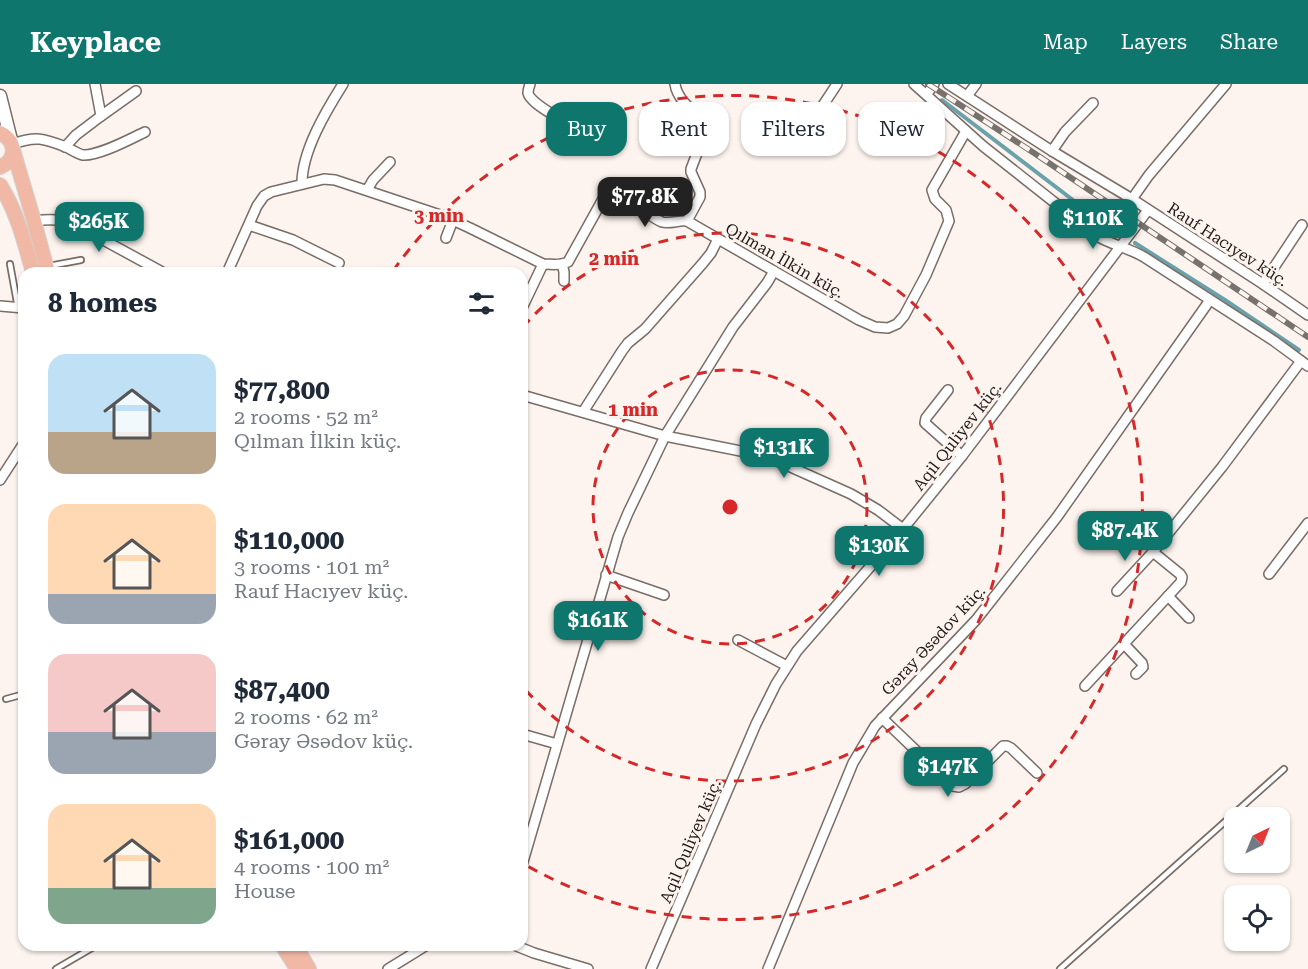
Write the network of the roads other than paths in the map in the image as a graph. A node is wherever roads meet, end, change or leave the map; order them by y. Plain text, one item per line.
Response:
1 (95, 84) edge
2 (343, 84) edge
3 (531, 84) edge
4 (675, 84) edge
5 (837, 84) edge
6 (914, 84) edge
7 (934, 84) edge
8 (948, 84) edge
9 (976, 84) edge
10 (1226, 84) edge
11 (136, 91) dead end
12 (927, 94) junction
13 (0, 96) edge
14 (967, 96) junction
15 (825, 102) edge
16 (1093, 103) dead end
17 (546, 110) edge
18 (101, 116) junction
19 (145, 132) dead end
20 (966, 132) junction
21 (0, 133) edge
22 (13, 147) junction
23 (65, 147) junction
24 (1052, 151) junction
25 (390, 162) dead end
26 (0, 167) edge
27 (302, 183) junction
28 (0, 185) edge
29 (367, 190) junction
30 (1132, 199) junction
31 (1148, 210) junction
32 (453, 220) junction
33 (34, 221) junction
34 (687, 221) junction
35 (249, 225) junction
36 (1302, 225) dead end
37 (446, 238) dead end
38 (718, 239) junction
39 (1120, 246) junction
40 (81, 260) dead end
41 (10, 264) dead end
42 (339, 264) dead end
43 (543, 264) junction
44 (562, 264) junction
45 (40, 267) edge
46 (41, 267) edge
47 (56, 267) edge
48 (153, 267) edge
49 (230, 267) edge
50 (774, 271) junction
51 (564, 281) dead end
52 (1263, 284) junction
53 (528, 295) edge
54 (18, 296) edge
55 (1210, 300) junction
56 (0, 306) edge
57 (18, 308) edge
58 (1308, 315) edge
59 (1304, 364) edge
60 (948, 390) dead end
61 (528, 397) edge
62 (583, 412) junction
63 (665, 436) junction
64 (18, 451) edge
65 (962, 456) junction
66 (1, 474) edge
67 (1308, 524) edge
68 (903, 529) junction
69 (1153, 552) junction
70 (1269, 574) dead end
71 (606, 575) junction
72 (1117, 591) dead end
73 (664, 595) dead end
74 (1168, 596) junction
75 (1189, 618) dead end
76 (738, 640) dead end
77 (1124, 644) junction
78 (787, 666) junction
79 (1136, 674) dead end
80 (1085, 686) dead end
81 (18, 696) edge
82 (6, 699) dead end
83 (882, 718) junction
84 (528, 736) edge
85 (557, 744) junction
86 (1284, 769) dead end
87 (1037, 773) dead end
88 (528, 844) edge
89 (87, 951) edge
90 (287, 951) edge
91 (297, 951) edge
92 (417, 951) edge
93 (528, 951) edge
94 (302, 968) edge
95 (56, 969) edge
96 (387, 969) edge
97 (588, 969) edge
98 (651, 969) edge
99 (768, 969) edge
100 (1060, 969) edge

1 - 18 street
2 - 27 street
3 - 17 street
4 - 34 street
5 - 15 street
6 - 12 street
7 - 12 street
8 - 14 street, Rauf Hacıyev küç.
9 - 14 street
10 - 30 street
11 - 18 street
12 - 20 street
13 - 22 main road
14 - 24 street, Rauf Hacıyev küç.
16 - 24 street
18 - 23 street
19 - 23 street
20 - 39 street
20 - 50 street, Qılman İlkin küç.
21 - 22 main road
22 - 23 street
22 - 26 main road
22 - 33 main road
24 - 30 street, Rauf Hacıyev küç.
25 - 29 street
27 - 29 street
27 - 35 street
28 - 45 main road
29 - 32 street
30 - 31 street, Rauf Hacıyev küç.
31 - 39 street, Aqil Quliyev küç.
31 - 52 street, Rauf Hacıyev küç.
32 - 37 street
32 - 43 street
33 - 46 main road
33 - 48 street
34 - 38 street, Qılman İlkin küç.
34 - 44 street, Qılman İlkin küç.
35 - 42 street
35 - 49 street
36 - 52 street
38 - 50 street, Qılman İlkin küç.
38 - 62 street
39 - 55 street
39 - 65 street, Aqil Quliyev küç.
40 - 47 lane
41 - 54 lane
43 - 44 street
43 - 53 street
44 - 51 street
50 - 63 street
52 - 58 street, Rauf Hacıyev küç.
55 - 59 street
55 - 83 street, Gəray Əsədov küç.
56 - 57 street
59 - 69 street
60 - 65 street
61 - 62 street
62 - 63 street
63 - 68 street
63 - 71 street
64 - 66 street
65 - 68 street, Aqil Quliyev küç.
67 - 70 street
68 - 78 street, Aqil Quliyev küç.
69 - 72 street
69 - 74 street
71 - 73 street
71 - 85 street
74 - 75 street
74 - 77 street
76 - 78 street
77 - 79 street
77 - 80 street
78 - 98 street, Aqil Quliyev küç.
81 - 82 lane
83 - 87 street
83 - 99 street, Gəray Əsədov küç.
84 - 85 street
85 - 88 street
86 - 100 lane
89 - 95 lane
90 - 94 main road
91 - 94 main road
92 - 96 street
93 - 97 street

